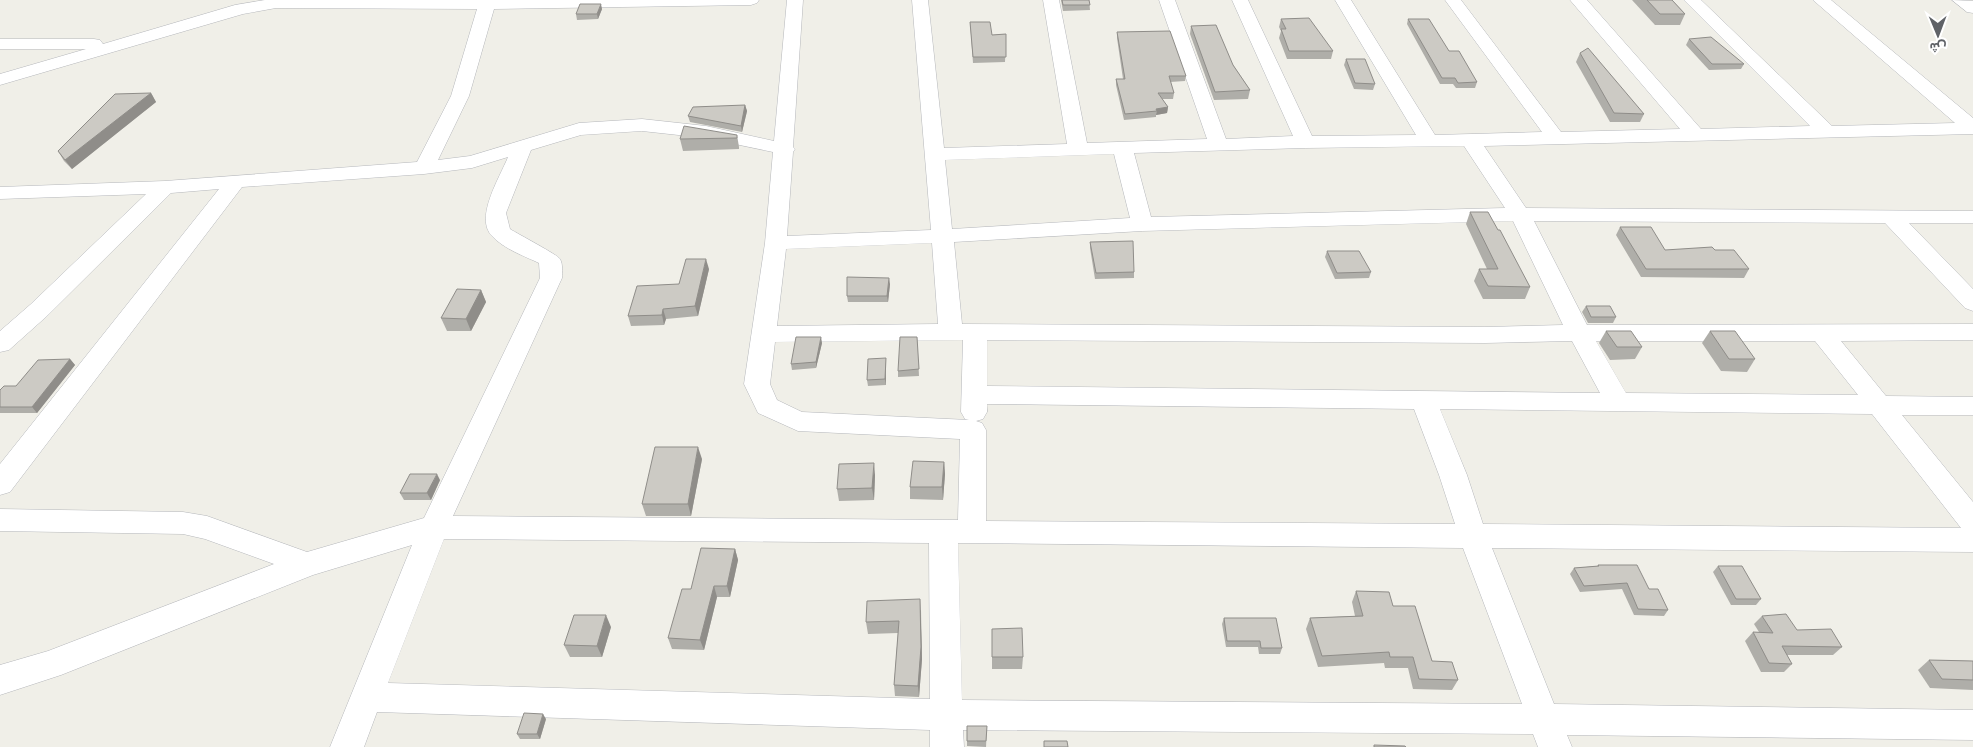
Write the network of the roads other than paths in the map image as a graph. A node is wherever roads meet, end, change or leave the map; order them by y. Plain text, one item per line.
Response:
1 (751, 0) edge
2 (795, 0) edge
3 (920, 0) edge
4 (1051, 0) edge
5 (1166, 0) edge
6 (1240, 0) edge
7 (1343, 0) edge
8 (1453, 0) edge
9 (1578, 0) edge
10 (1692, 0) edge
11 (1821, 0) edge
12 (1960, 0) edge
13 (487, 4) junction
14 (1973, 8) edge
15 (129, 43) junction
16 (0, 44) edge
17 (0, 80) edge
18 (1973, 128) edge
19 (1825, 130) junction
20 (1695, 134) junction
21 (1554, 137) junction
22 (1429, 140) junction
23 (1470, 140) junction
24 (1305, 142) junction
25 (1218, 144) junction
26 (522, 147) junction
27 (1122, 147) junction
28 (1078, 148) junction
29 (785, 149) junction
30 (934, 154) junction
31 (424, 168) junction
32 (236, 182) junction
33 (165, 187) junction
34 (0, 192) edge
35 (1520, 214) junction
36 (1891, 217) junction
37 (1973, 218) edge
38 (1142, 224) junction
39 (941, 236) junction
40 (776, 243) junction
41 (1973, 303) edge
42 (1821, 332) junction
43 (1973, 332) edge
44 (963, 333) junction
45 (1579, 333) junction
46 (763, 334) junction
47 (0, 344) edge
48 (974, 395) junction
49 (1424, 401) junction
50 (1619, 403) junction
51 (1880, 405) junction
52 (1973, 406) edge
53 (973, 430) junction
54 (0, 484) edge
55 (0, 520) edge
56 (1973, 522) edge
57 (434, 527) junction
58 (958, 532) junction
59 (1473, 537) junction
60 (1973, 540) edge
61 (307, 564) junction
62 (0, 680) edge
63 (366, 697) junction
64 (947, 715) junction
65 (1973, 725) edge
66 (1550, 733) edge
67 (347, 747) edge
68 (946, 747) edge

1 - 13 street
2 - 29 street
3 - 30 street
4 - 28 street
5 - 25 street
6 - 24 street
7 - 22 street
8 - 21 street
9 - 20 street
10 - 19 street
11 - 18 street
12 - 14 street
13 - 15 street
13 - 31 street
15 - 16 street
15 - 17 street
18 - 19 street
19 - 20 street
20 - 21 street
21 - 23 street
22 - 23 street
22 - 24 street
23 - 35 street
24 - 25 street
25 - 27 street
26 - 29 street
26 - 31 street
26 - 57 street
27 - 28 street
27 - 38 street
28 - 30 street
29 - 40 street
30 - 39 street
31 - 32 street
32 - 33 street
32 - 54 street
33 - 34 street
33 - 47 street
35 - 36 street
35 - 38 street
35 - 45 street
36 - 37 street
36 - 41 street
38 - 39 street
39 - 40 street
39 - 44 street
40 - 46 street
42 - 43 street
42 - 45 street
42 - 51 street
44 - 45 street
44 - 46 street
44 - 48 street
45 - 50 street
46 - 53 street
48 - 49 street
48 - 53 street
49 - 50 street
49 - 59 street
50 - 51 street
51 - 52 street
51 - 56 street
53 - 58 street
55 - 61 street
57 - 58 street
57 - 61 street
57 - 63 street
58 - 59 street
58 - 64 street
59 - 60 street
59 - 66 street
61 - 62 street
63 - 64 street
63 - 67 street
64 - 66 street
64 - 68 street
65 - 66 street

